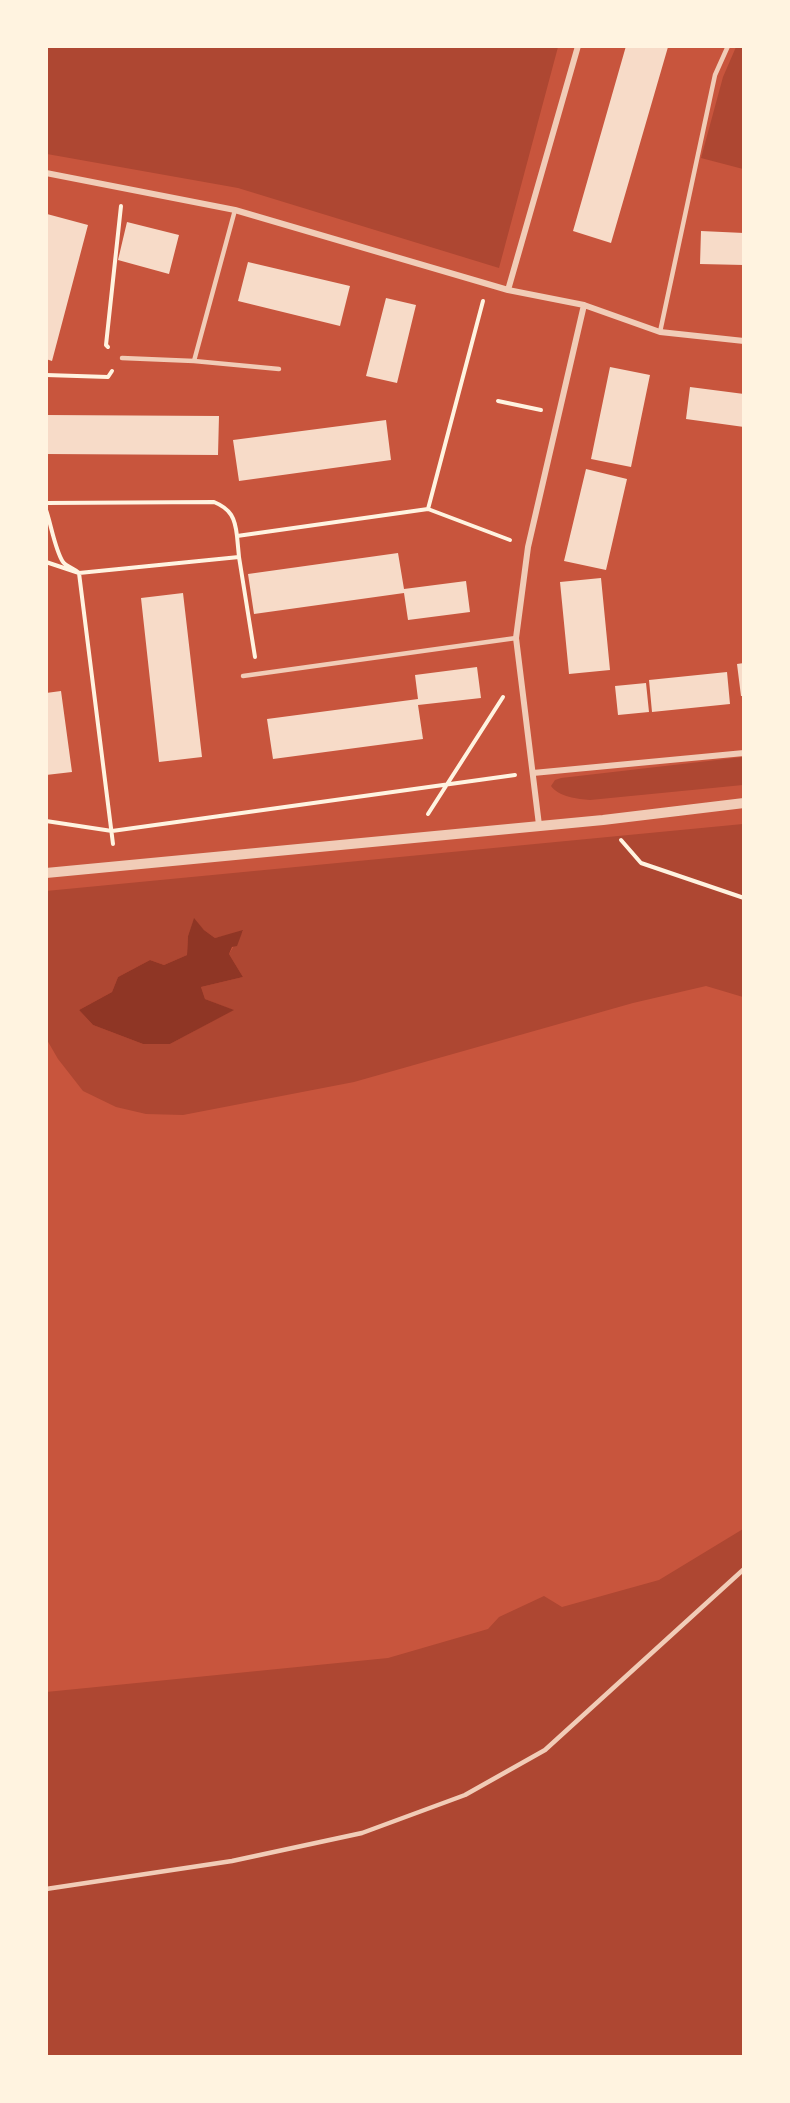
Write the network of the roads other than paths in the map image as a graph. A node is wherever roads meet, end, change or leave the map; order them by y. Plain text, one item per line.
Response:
1 (578, 46) edge
2 (728, 46) edge
3 (46, 173) edge
4 (235, 210) junction
5 (508, 290) junction
6 (584, 305) junction
7 (660, 332) junction
8 (744, 341) edge
9 (122, 358) road end
10 (194, 361) junction
11 (279, 369) dead end
12 (516, 638) junction
13 (243, 676) dead end
14 (744, 753) edge
15 (533, 773) junction
16 (744, 802) edge
17 (539, 825) junction
18 (46, 873) edge
19 (744, 1569) edge
20 (46, 1889) edge

1 - 5 street
2 - 7 lane
3 - 4 street
4 - 5 street
4 - 10 lane
5 - 6 street
6 - 7 street
6 - 12 street
7 - 8 street
9 - 10 lane
10 - 11 lane
12 - 13 lane
12 - 15 street
14 - 15 street
15 - 17 street
16 - 17 street
17 - 18 street
19 - 20 lane

